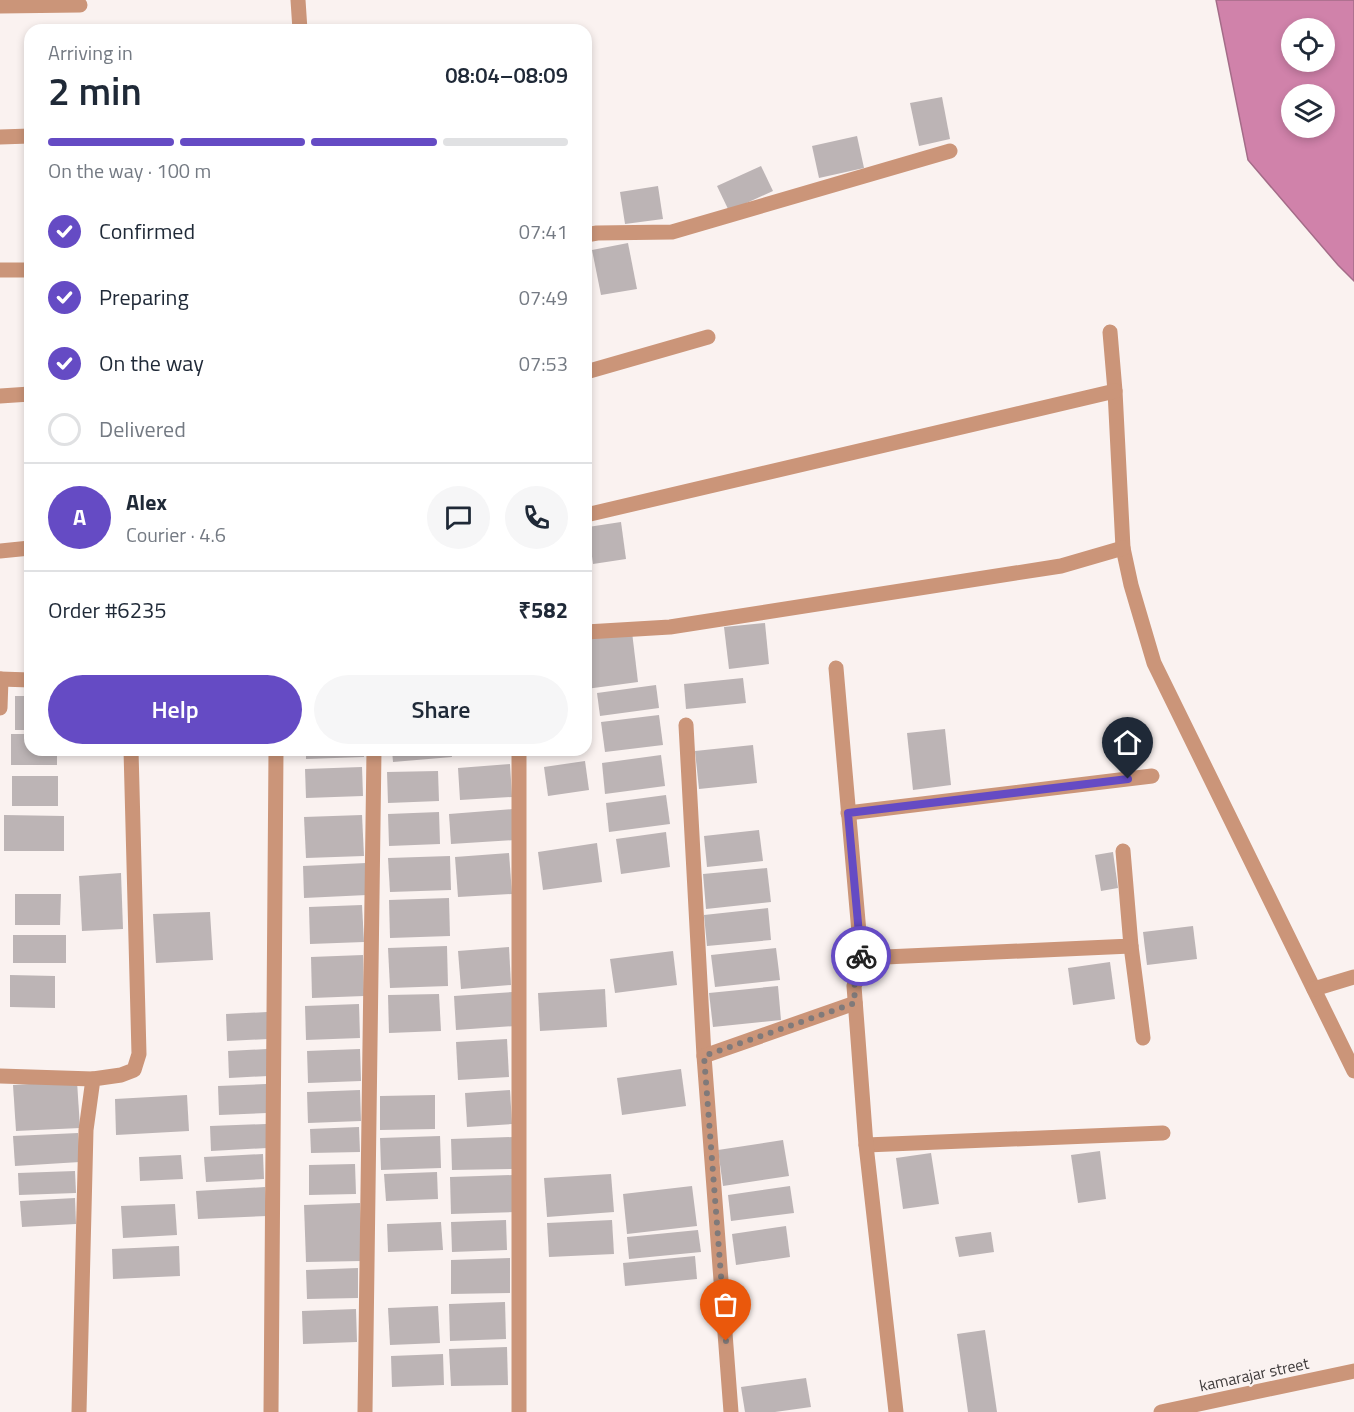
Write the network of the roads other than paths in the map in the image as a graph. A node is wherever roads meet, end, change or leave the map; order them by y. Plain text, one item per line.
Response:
1 (298, 0) edge
2 (80, 5) dead end
3 (0, 6) edge
4 (300, 24) edge
5 (24, 136) edge
6 (0, 137) edge
7 (950, 151) dead end
8 (592, 234) edge
9 (0, 270) edge
10 (24, 270) edge
11 (1110, 332) dead end
12 (708, 337) dead end
13 (592, 370) edge
14 (1115, 391) junction
15 (24, 394) edge
16 (0, 396) edge
17 (592, 514) edge
18 (1123, 548) junction
19 (24, 549) edge
20 (0, 551) edge
21 (592, 632) edge
22 (836, 668) dead end
23 (0, 679) edge
24 (24, 680) edge
25 (0, 708) edge
26 (686, 724) dead end
27 (131, 756) edge
28 (276, 756) edge
29 (374, 756) edge
30 (519, 756) edge
31 (1152, 776) dead end
32 (848, 813) junction
33 (1123, 851) dead end
34 (1131, 946) junction
35 (862, 967) junction
36 (1354, 977) edge
37 (1314, 989) junction
38 (855, 1003) junction
39 (1143, 1038) dead end
40 (704, 1056) junction
41 (1354, 1071) edge
42 (0, 1076) edge
43 (93, 1080) junction
44 (1163, 1133) dead end
45 (866, 1145) junction
46 (1354, 1371) edge
47 (80, 1412) edge
48 (271, 1412) edge
49 (365, 1412) edge
50 (519, 1412) edge
51 (731, 1412) edge
52 (896, 1412) edge
53 (1161, 1412) edge

1 - 4 street
2 - 3 street
5 - 6 street
7 - 8 street
9 - 10 street
11 - 14 street
12 - 13 street
14 - 17 street
14 - 18 street
15 - 16 street
18 - 21 street
18 - 37 street
19 - 20 street
22 - 32 street
23 - 24 street
23 - 25 street
26 - 40 street
27 - 43 street
28 - 48 street
29 - 49 street
30 - 50 street
31 - 32 street
32 - 35 street
33 - 34 street
34 - 35 street
34 - 39 street
35 - 38 street
36 - 37 street
37 - 41 street
38 - 40 street
38 - 45 street
40 - 51 street
42 - 43 street
43 - 47 street
44 - 45 street
45 - 52 street
46 - 53 street, kamarajar street

